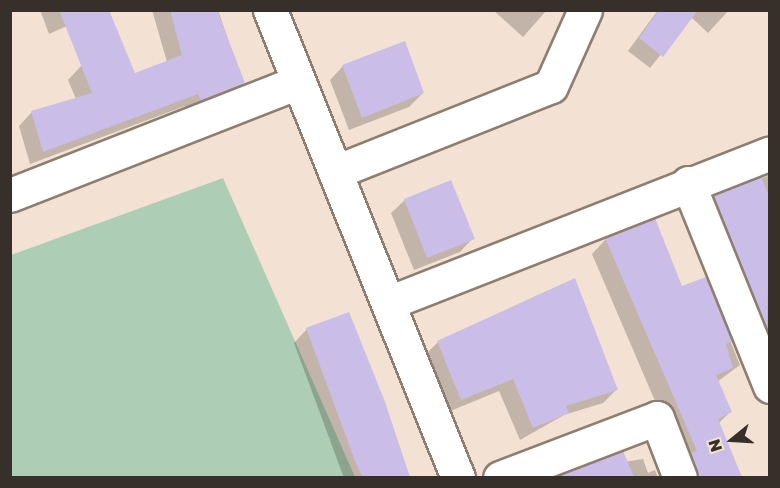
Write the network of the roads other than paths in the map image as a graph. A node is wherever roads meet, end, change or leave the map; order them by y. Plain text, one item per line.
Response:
1 (270, 10) edge
2 (585, 10) edge
3 (299, 82) junction
4 (770, 153) edge
5 (335, 172) junction
6 (688, 183) junction
7 (10, 195) edge
8 (388, 303) junction
9 (770, 386) edge
10 (458, 477) edge
11 (500, 477) edge
12 (680, 477) edge

1 - 3 street
2 - 5 street
3 - 5 street
3 - 7 street
4 - 6 street
5 - 8 street
6 - 8 street
6 - 9 street
8 - 10 street
11 - 12 street

